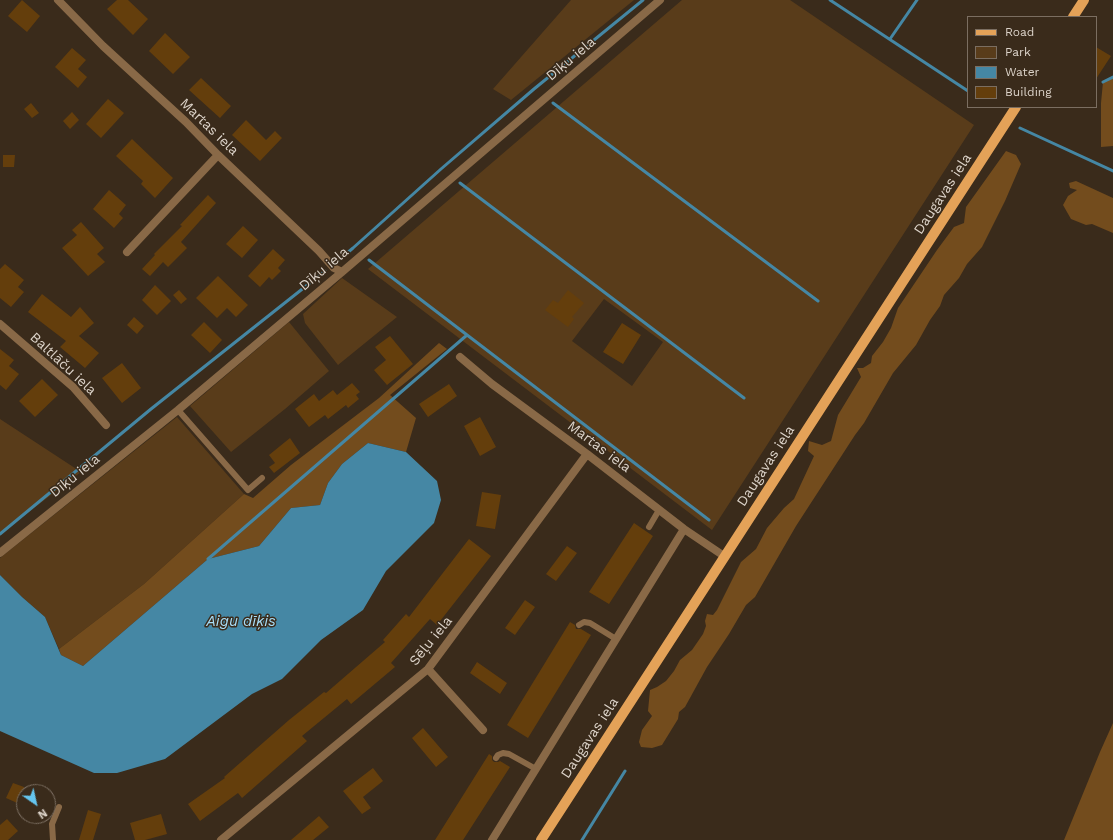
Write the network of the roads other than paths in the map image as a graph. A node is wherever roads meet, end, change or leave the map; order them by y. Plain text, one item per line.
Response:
1 (58, 0) edge
2 (660, 0) edge
3 (1084, 0) edge
4 (1074, 16) edge
5 (1015, 108) edge
6 (218, 155) junction
7 (127, 252) dead end
8 (342, 272) junction
9 (0, 324) edge
10 (460, 358) dead end
11 (178, 410) junction
12 (106, 425) dead end
13 (587, 454) junction
14 (262, 478) dead end
15 (659, 510) junction
16 (649, 527) dead end
17 (684, 529) junction
18 (0, 553) edge
19 (724, 556) junction
20 (579, 625) dead end
21 (616, 639) junction
22 (428, 669) junction
23 (483, 730) dead end
24 (496, 758) dead end
25 (536, 769) junction
26 (59, 807) dead end
27 (52, 840) edge
28 (221, 840) edge
29 (492, 840) edge
30 (541, 840) edge

1 - 6 street, Martas iela
2 - 8 street, Dīķu iela
3 - 4 main road
5 - 19 main road, Daugavas iela
6 - 7 street
6 - 8 street, Martas iela
8 - 11 street, Dīķu iela
9 - 12 street, Baltlāču iela
10 - 13 street, Martas iela
11 - 14 lane
11 - 18 street, Dīķu iela
13 - 15 street, Martas iela
13 - 22 street, Sēļu iela
15 - 16 lane
15 - 17 street, Martas iela
17 - 19 street, Martas iela
17 - 21 street
19 - 30 main road, Daugavas iela
20 - 21 lane
21 - 25 street
22 - 23 street
22 - 28 street, Sēļu iela
24 - 25 lane
25 - 29 street
26 - 27 lane

